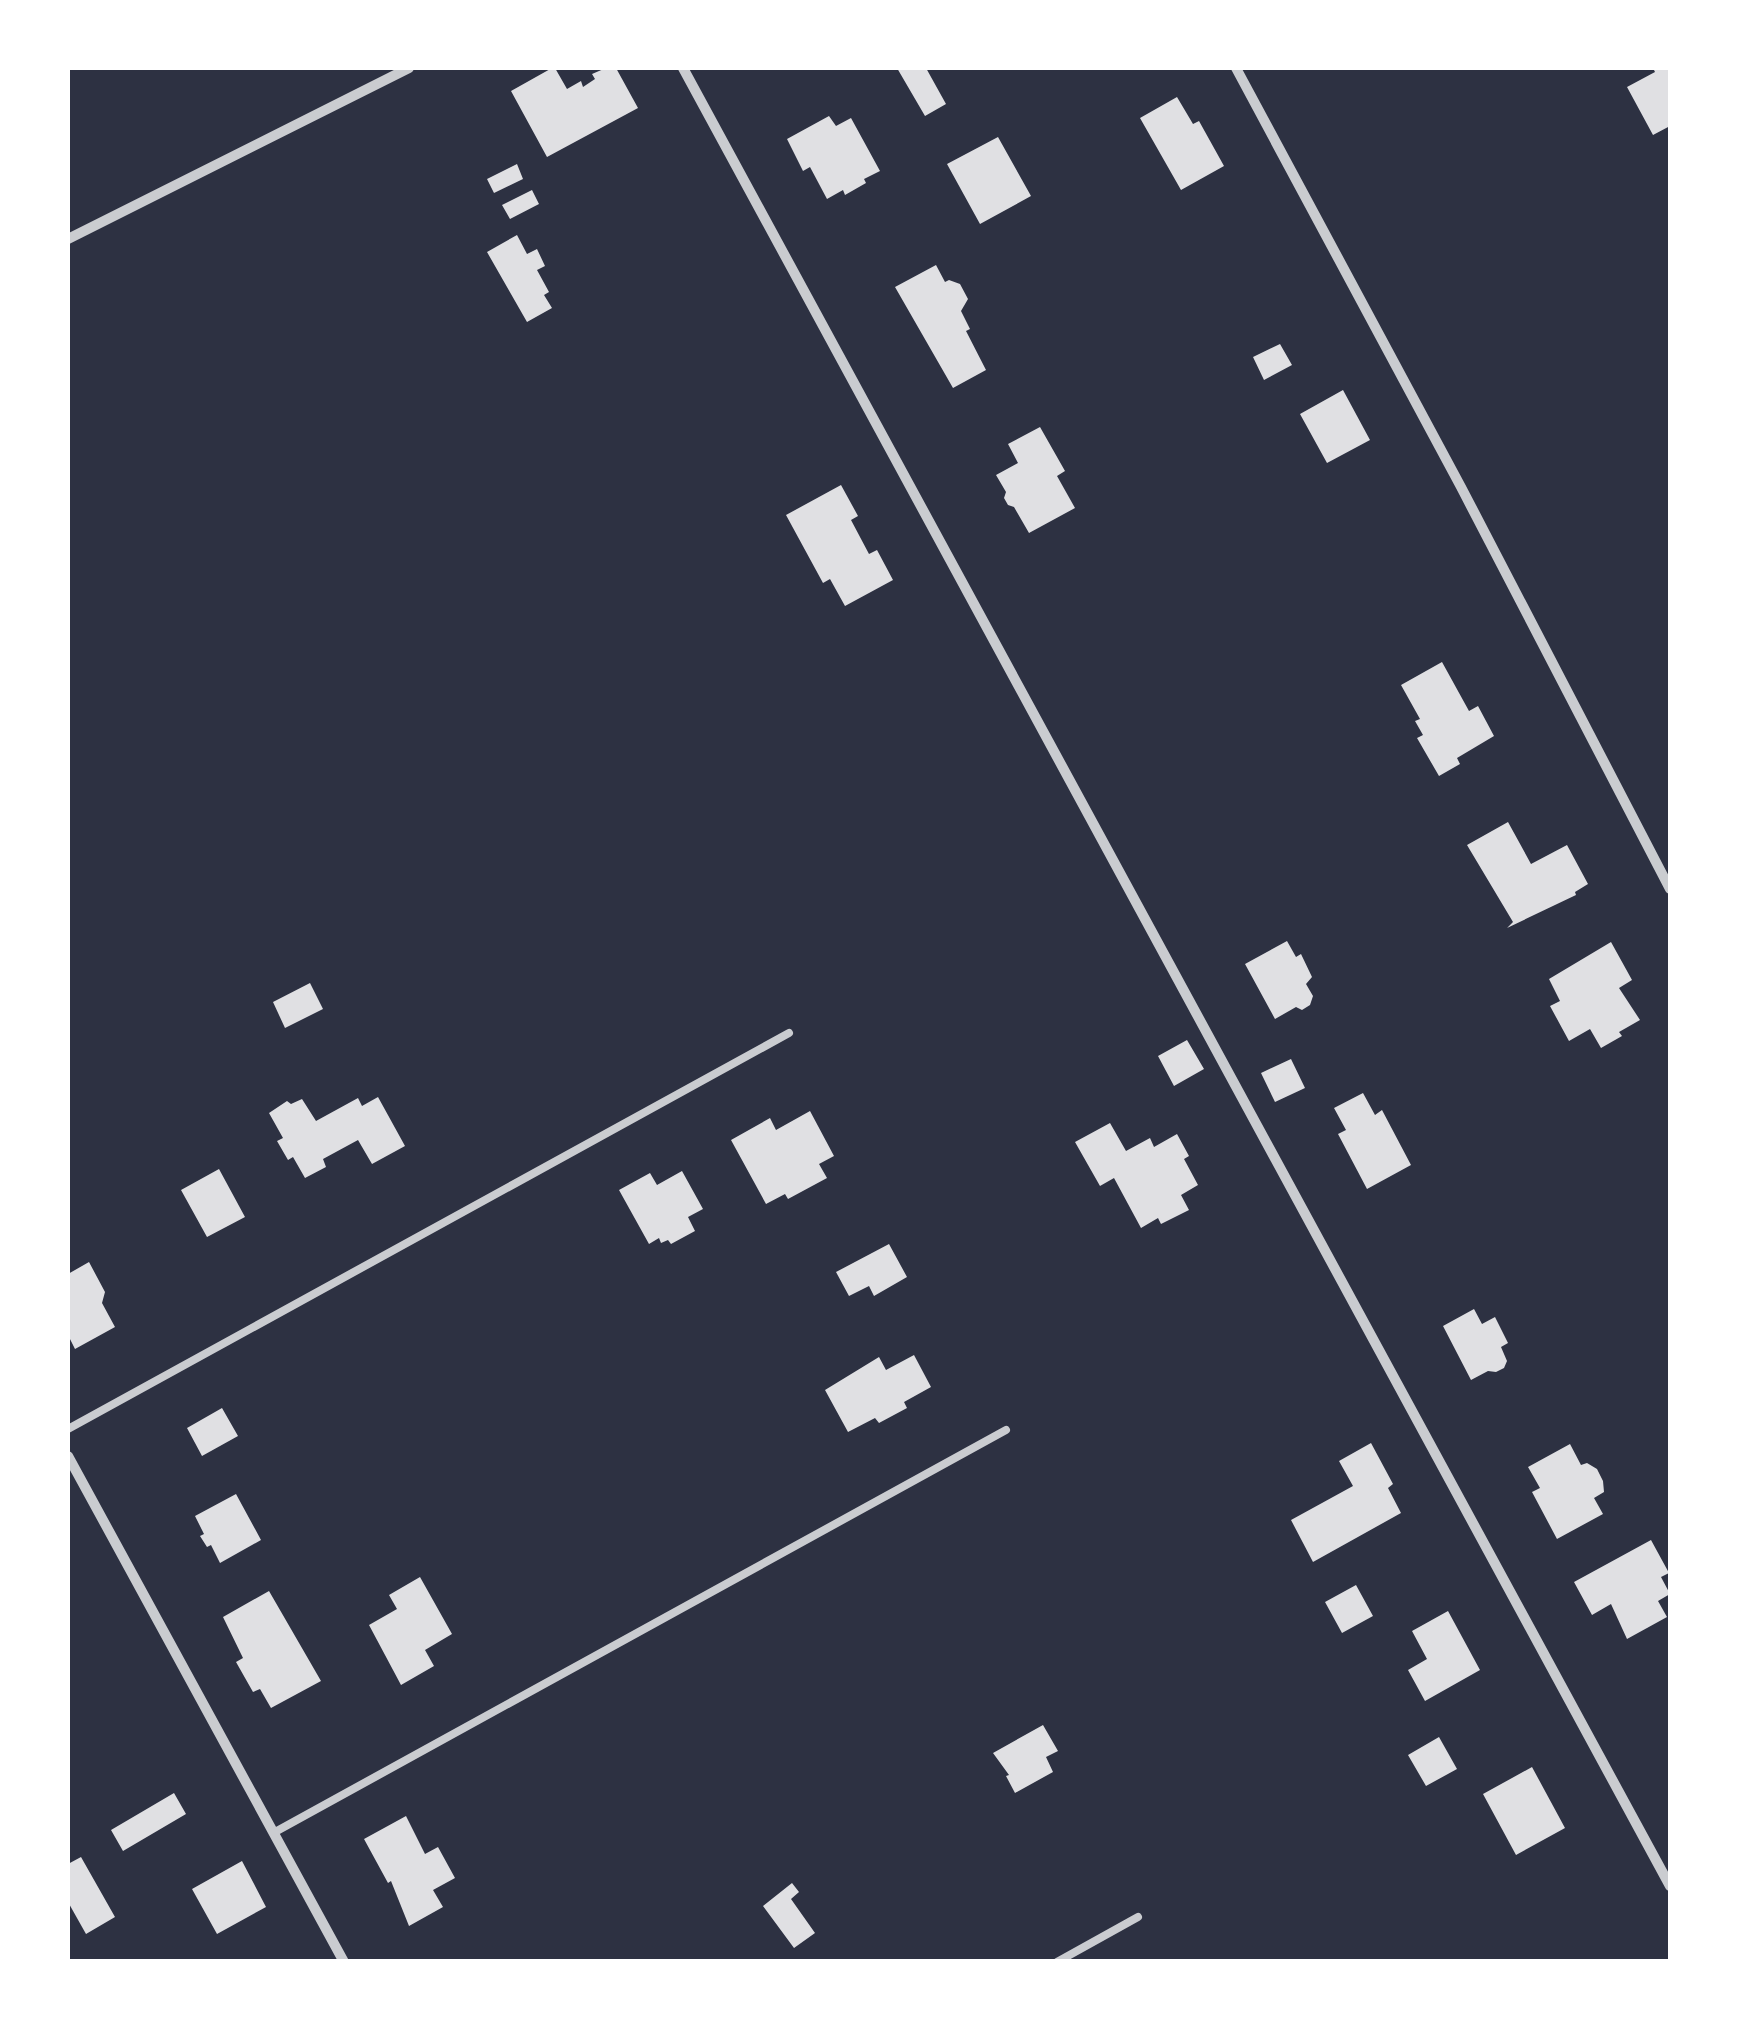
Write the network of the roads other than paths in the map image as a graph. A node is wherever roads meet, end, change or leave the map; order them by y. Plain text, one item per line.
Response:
1 (409, 68) edge
2 (683, 68) edge
3 (1236, 68) edge
4 (68, 238) edge
5 (1670, 889) edge
6 (788, 1033) dead end
7 (68, 1429) edge
8 (1006, 1430) dead end
9 (68, 1456) edge
10 (275, 1832) junction
11 (1670, 1886) edge
12 (1138, 1917) dead end
13 (344, 1962) edge
14 (1057, 1962) edge

1 - 4 street
2 - 11 street
3 - 5 street
6 - 7 lane
8 - 10 lane
9 - 10 street
10 - 13 street
12 - 14 lane

